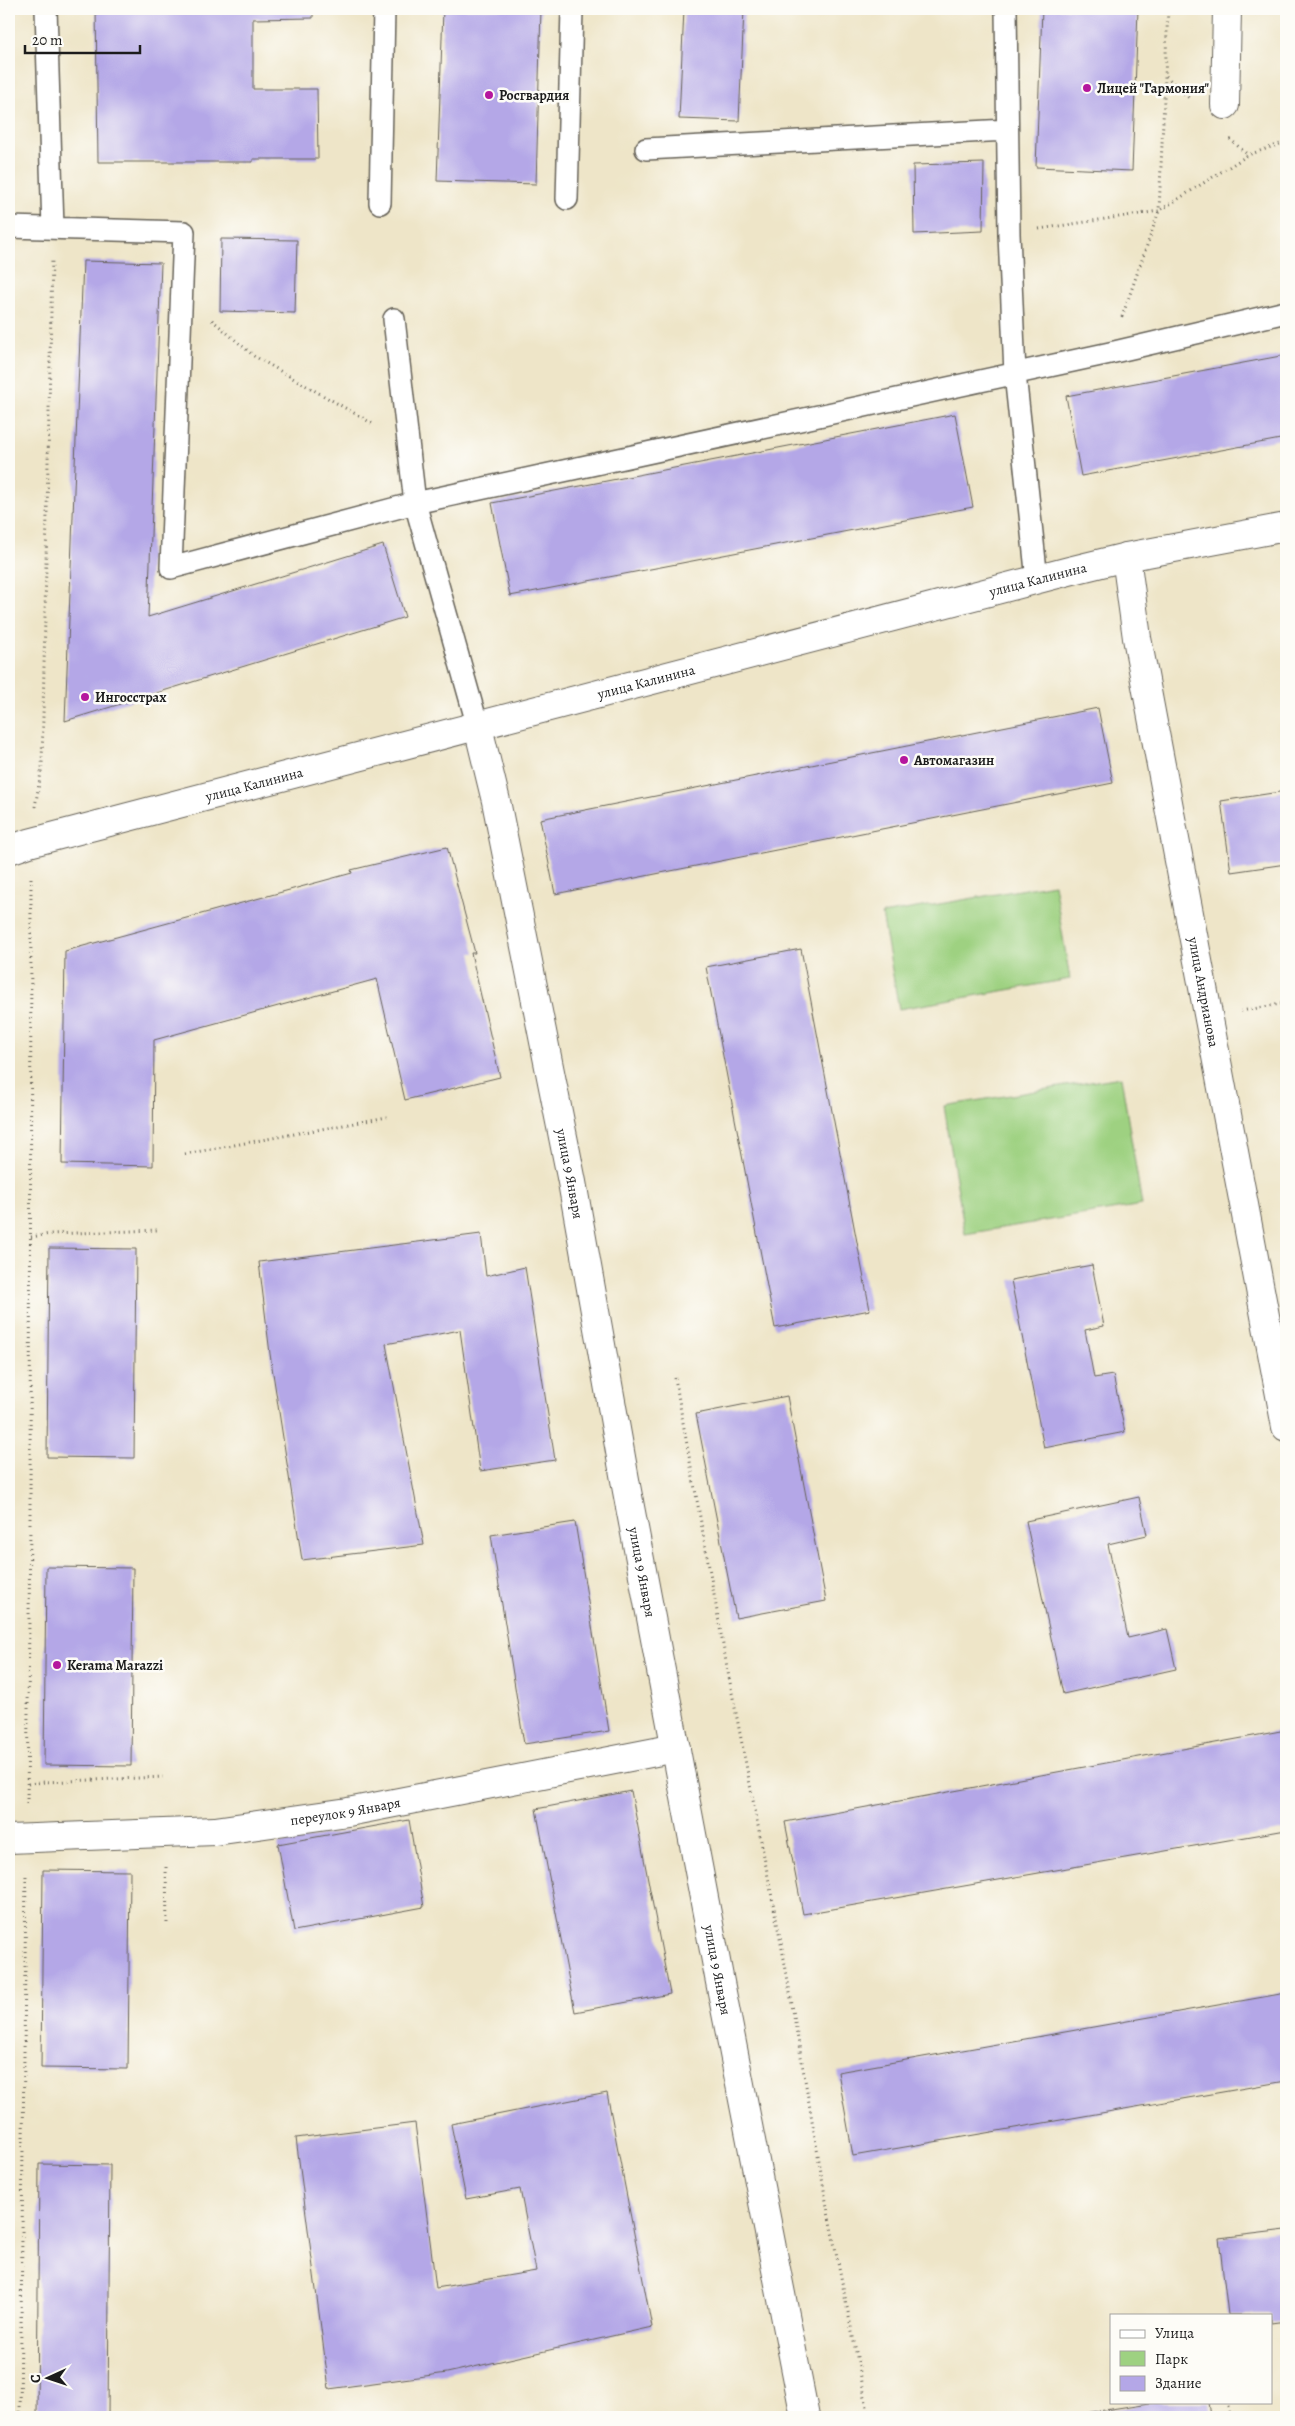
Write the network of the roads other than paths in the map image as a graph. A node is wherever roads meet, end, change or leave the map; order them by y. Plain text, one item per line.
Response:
1 (46, 9) edge
2 (384, 9) edge
3 (572, 9) edge
4 (1006, 9) edge
5 (1227, 9) edge
6 (1225, 105) dead end
7 (1007, 130) junction
8 (646, 149) dead end
9 (567, 199) dead end
10 (380, 203) dead end
11 (9, 227) edge
12 (53, 228) junction
13 (1286, 312) edge
14 (394, 319) dead end
15 (1015, 374) junction
16 (415, 503) junction
17 (1286, 527) edge
18 (1126, 557) junction
19 (1037, 580) junction
20 (478, 727) junction
21 (9, 850) edge
22 (1286, 1427) edge
23 (676, 1748) junction
24 (18, 1839) edge
25 (805, 2417) edge

1 - 12 lane
2 - 10 lane
3 - 9 lane
4 - 7 lane
5 - 6 street
7 - 8 lane
7 - 15 lane
11 - 12 lane
12 - 16 lane
13 - 15 lane
14 - 16 lane
15 - 16 lane
15 - 19 lane
16 - 20 lane
17 - 18 street, улица Калинина
18 - 19 street, улица Калинина
18 - 22 street, улица Андрианова
19 - 20 street, улица Калинина
20 - 21 street, улица Калинина
20 - 23 street, улица 9 Января
23 - 24 street, переулок 9 Января
23 - 25 street, улица 9 Января

